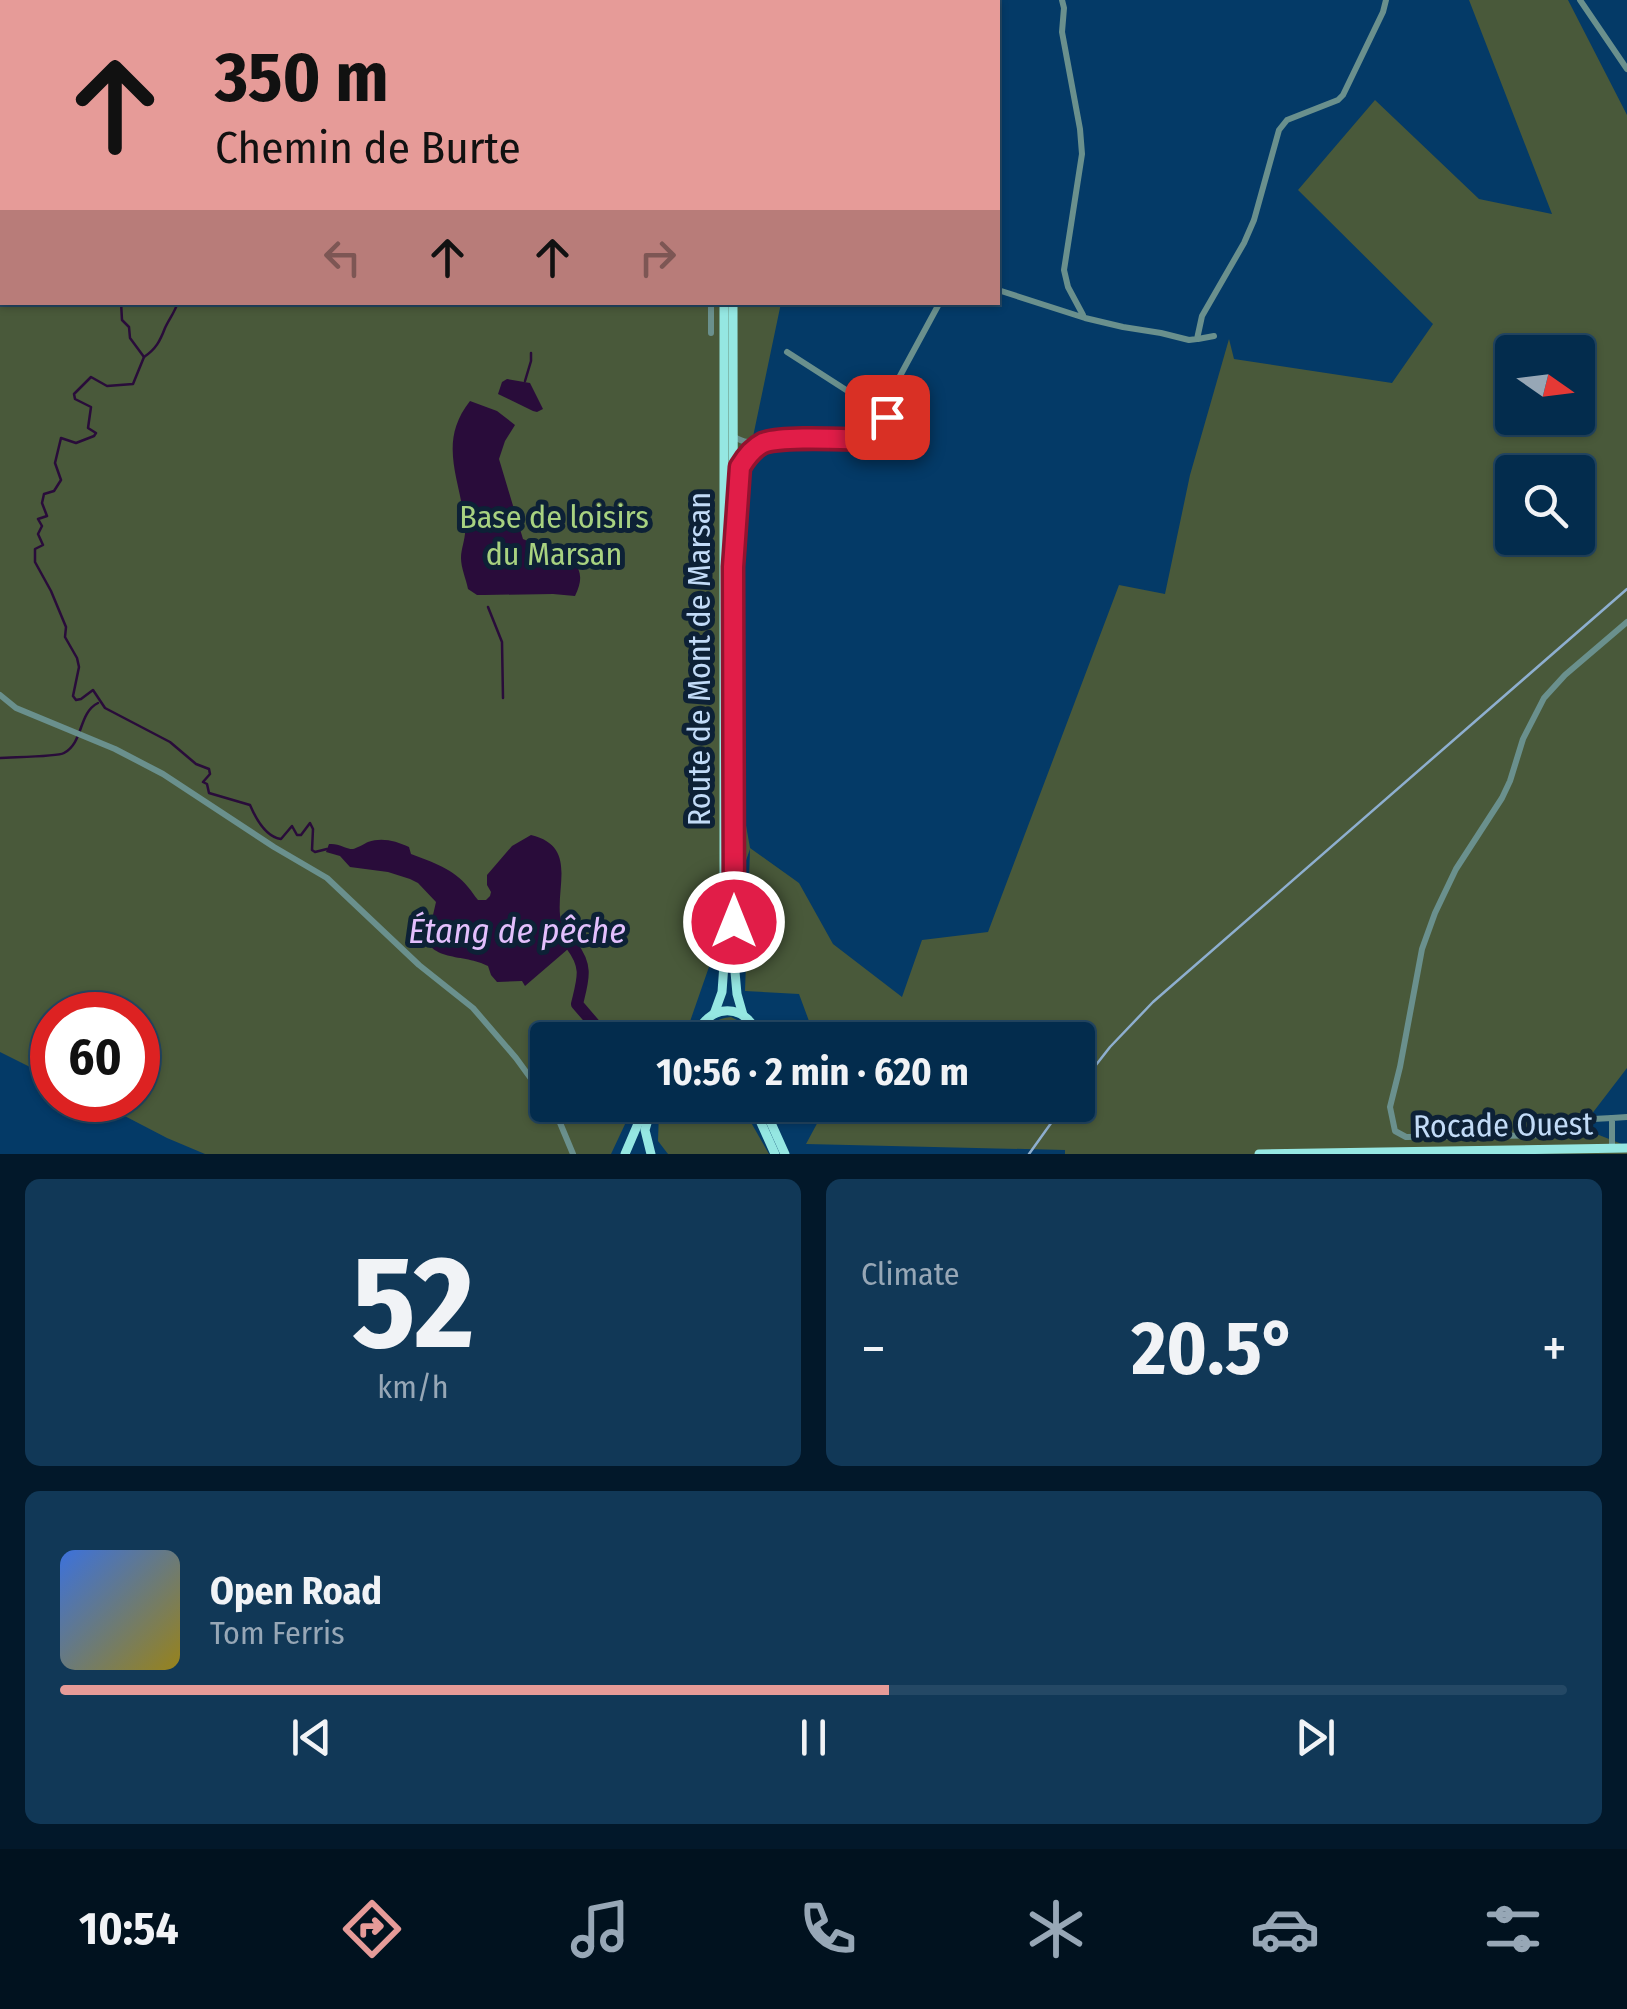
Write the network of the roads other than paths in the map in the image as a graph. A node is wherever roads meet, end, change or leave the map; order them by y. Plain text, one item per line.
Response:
1 (1062, 0) edge
2 (1386, 0) edge
3 (1580, 0) edge
4 (1627, 69) edge
5 (1000, 291) edge
6 (712, 305) edge
7 (724, 305) edge
8 (733, 305) edge
9 (938, 305) edge
10 (1085, 318) junction
11 (712, 333) dead end
12 (1214, 336) dead end
13 (1197, 339) junction
14 (787, 352) dead end
15 (881, 412) junction
16 (733, 436) junction
17 (778, 440) junction
18 (733, 567) junction
19 (1627, 622) edge
20 (0, 695) edge
21 (714, 1014) junction
22 (743, 1015) junction
23 (703, 1022) edge
24 (750, 1022) edge
25 (530, 1078) edge
26 (1627, 1117) edge
27 (1612, 1118) junction
28 (560, 1122) edge
29 (641, 1122) edge
30 (646, 1122) edge
31 (760, 1122) edge
32 (771, 1122) edge
33 (1627, 1148) edge
34 (1612, 1149) junction
35 (1394, 1152) junction
36 (573, 1154) edge
37 (625, 1154) edge
38 (651, 1154) edge
39 (776, 1154) edge
40 (785, 1154) edge
41 (1259, 1154) edge
42 (1374, 1154) edge

1 - 10 street
2 - 13 street
3 - 4 street
5 - 10 street
6 - 11 street
7 - 21 main road, Route de Mont de Marsan
8 - 16 main road
9 - 15 street
10 - 13 street
12 - 13 street
14 - 15 street
15 - 17 street
16 - 17 street
16 - 18 main road
17 - 18 street
18 - 22 main road
19 - 27 street
20 - 25 street
21 - 22 main road
21 - 23 main road
22 - 24 main road
26 - 27 street
27 - 34 street
28 - 36 street
29 - 37 main road
30 - 38 main road
31 - 39 main road
32 - 40 main road
33 - 34 main road, Rocade Ouest
34 - 35 main road, Rocade Ouest
35 - 41 main road, Rocade Ouest
35 - 42 main road

